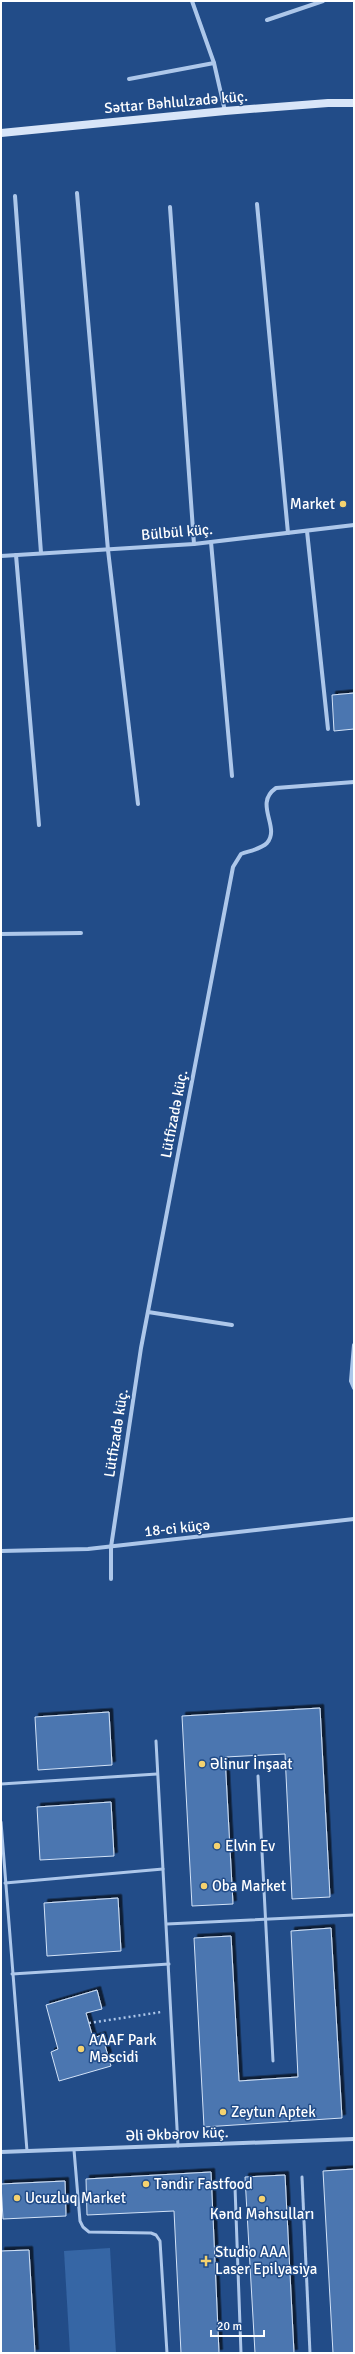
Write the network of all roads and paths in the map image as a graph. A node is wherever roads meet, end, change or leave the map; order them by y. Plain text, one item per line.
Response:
1 (192, 1) edge
2 (323, 1) edge
3 (267, 20) dead end
4 (214, 63) junction
5 (129, 79) dead end
6 (354, 103) edge
7 (225, 111) junction
8 (1, 133) edge
9 (77, 193) dead end
10 (15, 196) dead end
11 (258, 204) dead end
12 (170, 207) dead end
13 (354, 526) edge
14 (307, 531) junction
15 (288, 533) junction
16 (211, 542) junction
17 (194, 544) junction
18 (108, 550) junction
19 (41, 553) junction
20 (16, 555) junction
21 (1, 556) edge
22 (328, 729) dead end
23 (232, 776) dead end
24 (354, 782) edge
25 (138, 804) dead end
26 (39, 825) dead end
27 (80, 933) dead end
28 (1, 934) edge
29 (148, 1312) junction
30 (232, 1325) dead end
31 (354, 1344) edge
32 (354, 1388) edge
33 (354, 1519) edge
34 (111, 1547) junction
35 (1, 1551) edge
36 (111, 1579) dead end
37 (156, 1742) dead end
38 (157, 1774) junction
39 (258, 1776) dead end
40 (1, 1784) edge
41 (1, 1822) edge
42 (163, 1869) junction
43 (5, 1883) junction
44 (354, 1915) edge
45 (266, 1919) junction
46 (167, 1924) junction
47 (169, 1964) junction
48 (12, 1974) junction
49 (171, 2010) junction
50 (89, 2023) dead end
51 (273, 2061) dead end
52 (354, 2139) edge
53 (178, 2146) junction
54 (74, 2150) junction
55 (27, 2151) junction
56 (1, 2152) edge
57 (302, 2177) dead end
58 (235, 2187) dead end
59 (167, 2353) edge
60 (241, 2353) edge
61 (310, 2353) edge

1 - 4 street
2 - 3 street
4 - 5 street
4 - 7 street
6 - 7 street, Səttar Bəhlulzadə küç.
7 - 8 street, Səttar Bəhlulzadə küç.
9 - 18 street
10 - 19 street
11 - 15 street
12 - 17 street
13 - 14 street, Bülbül küç.
14 - 15 street, Bülbül küç.
14 - 22 street
15 - 16 street, Bülbül küç.
16 - 17 street, Bülbül küç.
16 - 23 street
17 - 18 street, Bülbül küç.
18 - 19 street, Bülbül küç.
18 - 25 street
19 - 20 street, Bülbül küç.
20 - 21 street, Bülbül küç.
20 - 26 street
24 - 29 street, Lütfizadə küç.
27 - 28 street
29 - 30 street
29 - 34 street, Lütfizadə küç.
31 - 32 street
33 - 34 street, 18-ci küçə
34 - 35 street, 18-ci küçə
34 - 36 street, Lütfizadə küç.
37 - 38 lane
38 - 40 lane
38 - 42 lane
39 - 45 lane
41 - 43 lane
42 - 43 lane
42 - 46 lane
43 - 48 lane
44 - 45 lane
45 - 46 lane
45 - 51 lane
46 - 47 lane
47 - 48 lane
47 - 49 lane
48 - 55 lane
49 - 50 path
49 - 53 lane
52 - 53 street, Əli Əkbərov küç.
53 - 54 street, Əli Əkbərov küç.
54 - 55 street, Əli Əkbərov küç.
54 - 59 lane
55 - 56 street, Əli Əkbərov küç.
57 - 61 lane
58 - 60 lane

